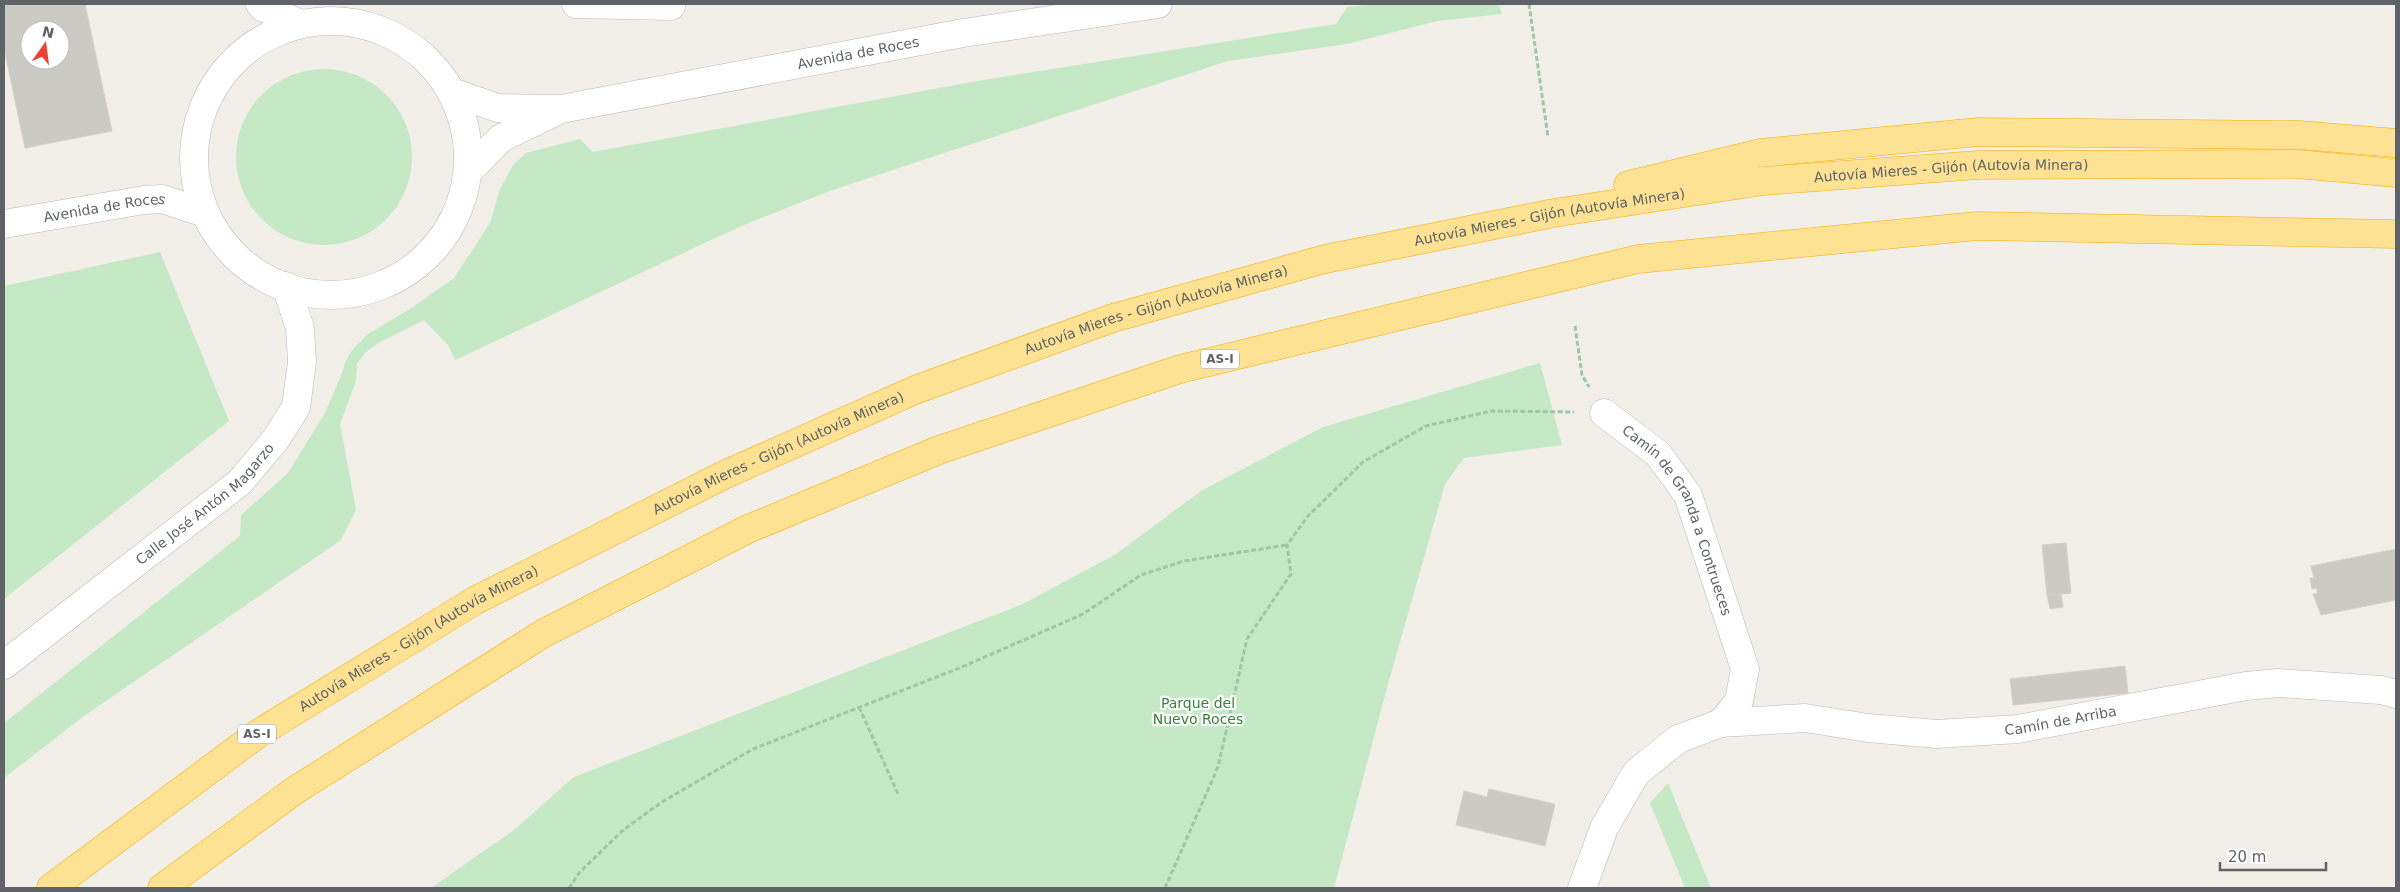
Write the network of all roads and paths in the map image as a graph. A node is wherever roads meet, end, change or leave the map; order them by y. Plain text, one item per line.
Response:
1 (260, 4) edge
2 (576, 4) edge
3 (1158, 4) edge
4 (1529, 4) edge
5 (671, 6) dead end
6 (293, 13) edge
7 (454, 93) junction
8 (561, 109) junction
9 (1548, 137) dead end
10 (2396, 143) edge
11 (469, 171) junction
12 (2396, 173) edge
13 (204, 213) junction
14 (4, 224) edge
15 (2396, 234) edge
16 (1325, 259) junction
17 (286, 286) junction
18 (1575, 326) dead end
19 (1604, 413) junction
20 (1287, 545) junction
21 (4, 665) edge
22 (2396, 694) edge
23 (859, 707) junction
24 (1721, 723) junction
25 (900, 796) dead end
26 (51, 888) edge
27 (162, 888) edge
28 (570, 888) edge
29 (1165, 888) edge
30 (1582, 888) edge

1 - 6 street
2 - 5 street
3 - 8 street, Avenida de Roces
4 - 9 path
6 - 7 street
6 - 13 street
7 - 8 street, Avenida de Roces
7 - 11 street
8 - 11 street, Avenida de Roces
10 - 16 highway
11 - 17 street
12 - 16 highway, Autovía Mieres - Gijón (Autovía Minera) / AS-I
13 - 14 street, Avenida de Roces
13 - 17 street
15 - 27 highway, AS-I
16 - 26 highway, Autovía Mieres - Gijón (Autovía Minera) / AS-I
17 - 21 street, Calle José Antón Magarzo
18 - 19 path, Camín de Granda a Contrueces
19 - 20 path
19 - 24 street, Camín de Granda a Contrueces
20 - 23 path
20 - 29 path
22 - 24 street, Camín de Arriba
23 - 25 path
23 - 28 path
24 - 30 street

